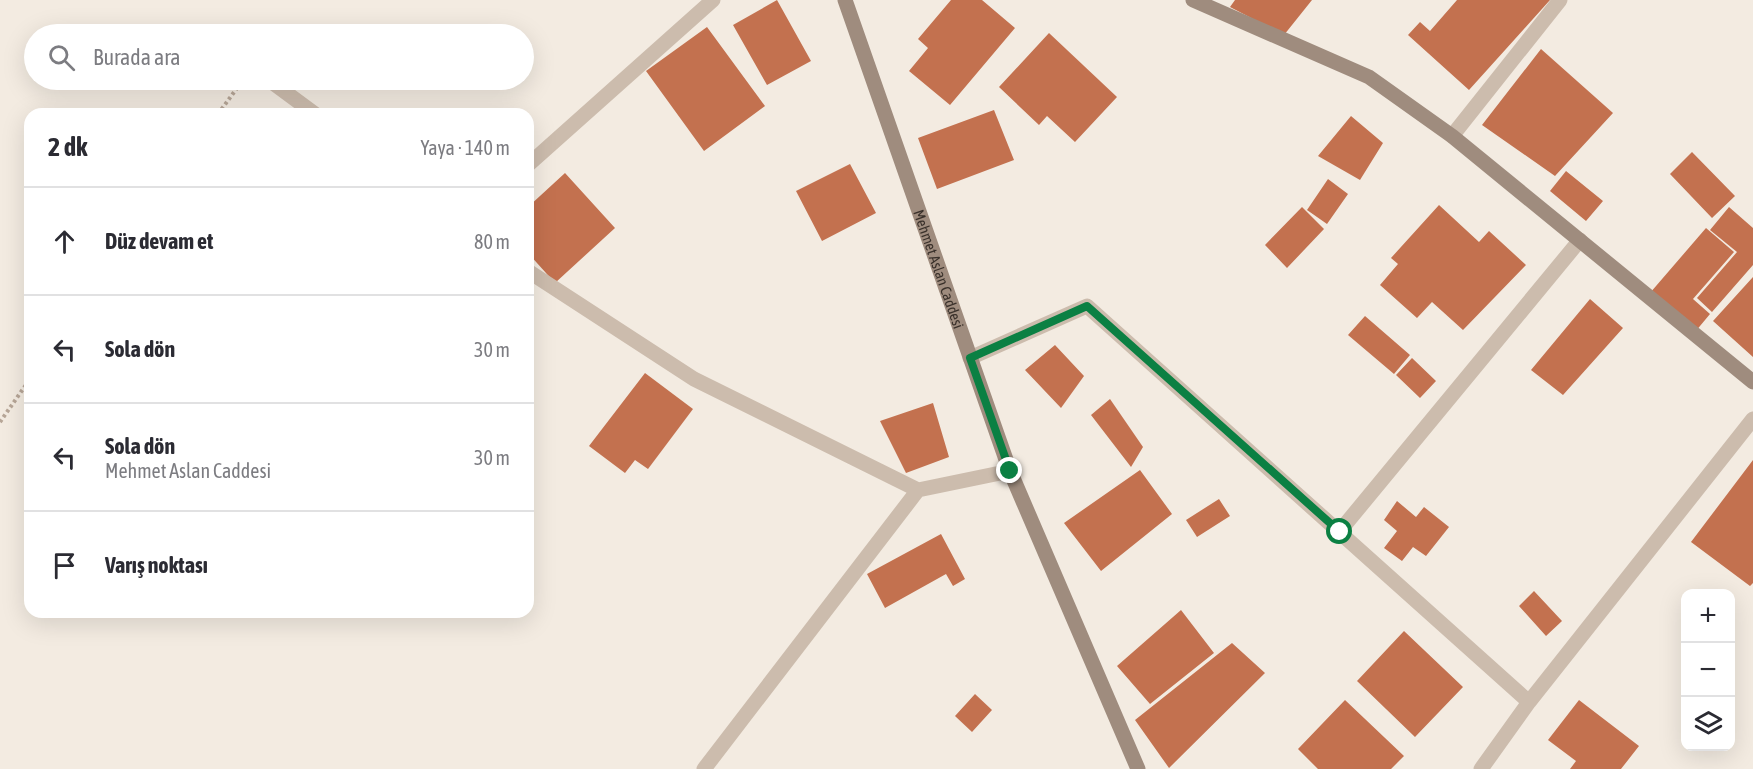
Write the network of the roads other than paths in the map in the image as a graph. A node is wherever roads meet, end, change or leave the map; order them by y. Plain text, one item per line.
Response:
1 (713, 0) edge
2 (845, 0) edge
3 (1193, 0) edge
4 (1560, 0) edge
5 (283, 90) edge
6 (307, 108) edge
7 (1452, 136) junction
8 (534, 160) edge
9 (1580, 240) junction
10 (534, 275) edge
11 (970, 358) junction
12 (1753, 382) edge
13 (1753, 418) edge
14 (1010, 471) junction
15 (918, 490) junction
16 (1340, 532) junction
17 (1529, 702) junction
18 (704, 769) edge
19 (1138, 769) edge
20 (1481, 769) edge

1 - 8 street
2 - 11 street, Mehmet Aslan Caddesi
3 - 7 street
4 - 7 street
5 - 6 street
7 - 9 street
9 - 12 street
9 - 16 street
10 - 15 street
11 - 14 street, Mehmet Aslan Caddesi
11 - 16 street
13 - 17 street
14 - 15 street
14 - 19 street, Mehmet Aslan Caddesi
15 - 18 street
16 - 17 street
17 - 20 street

